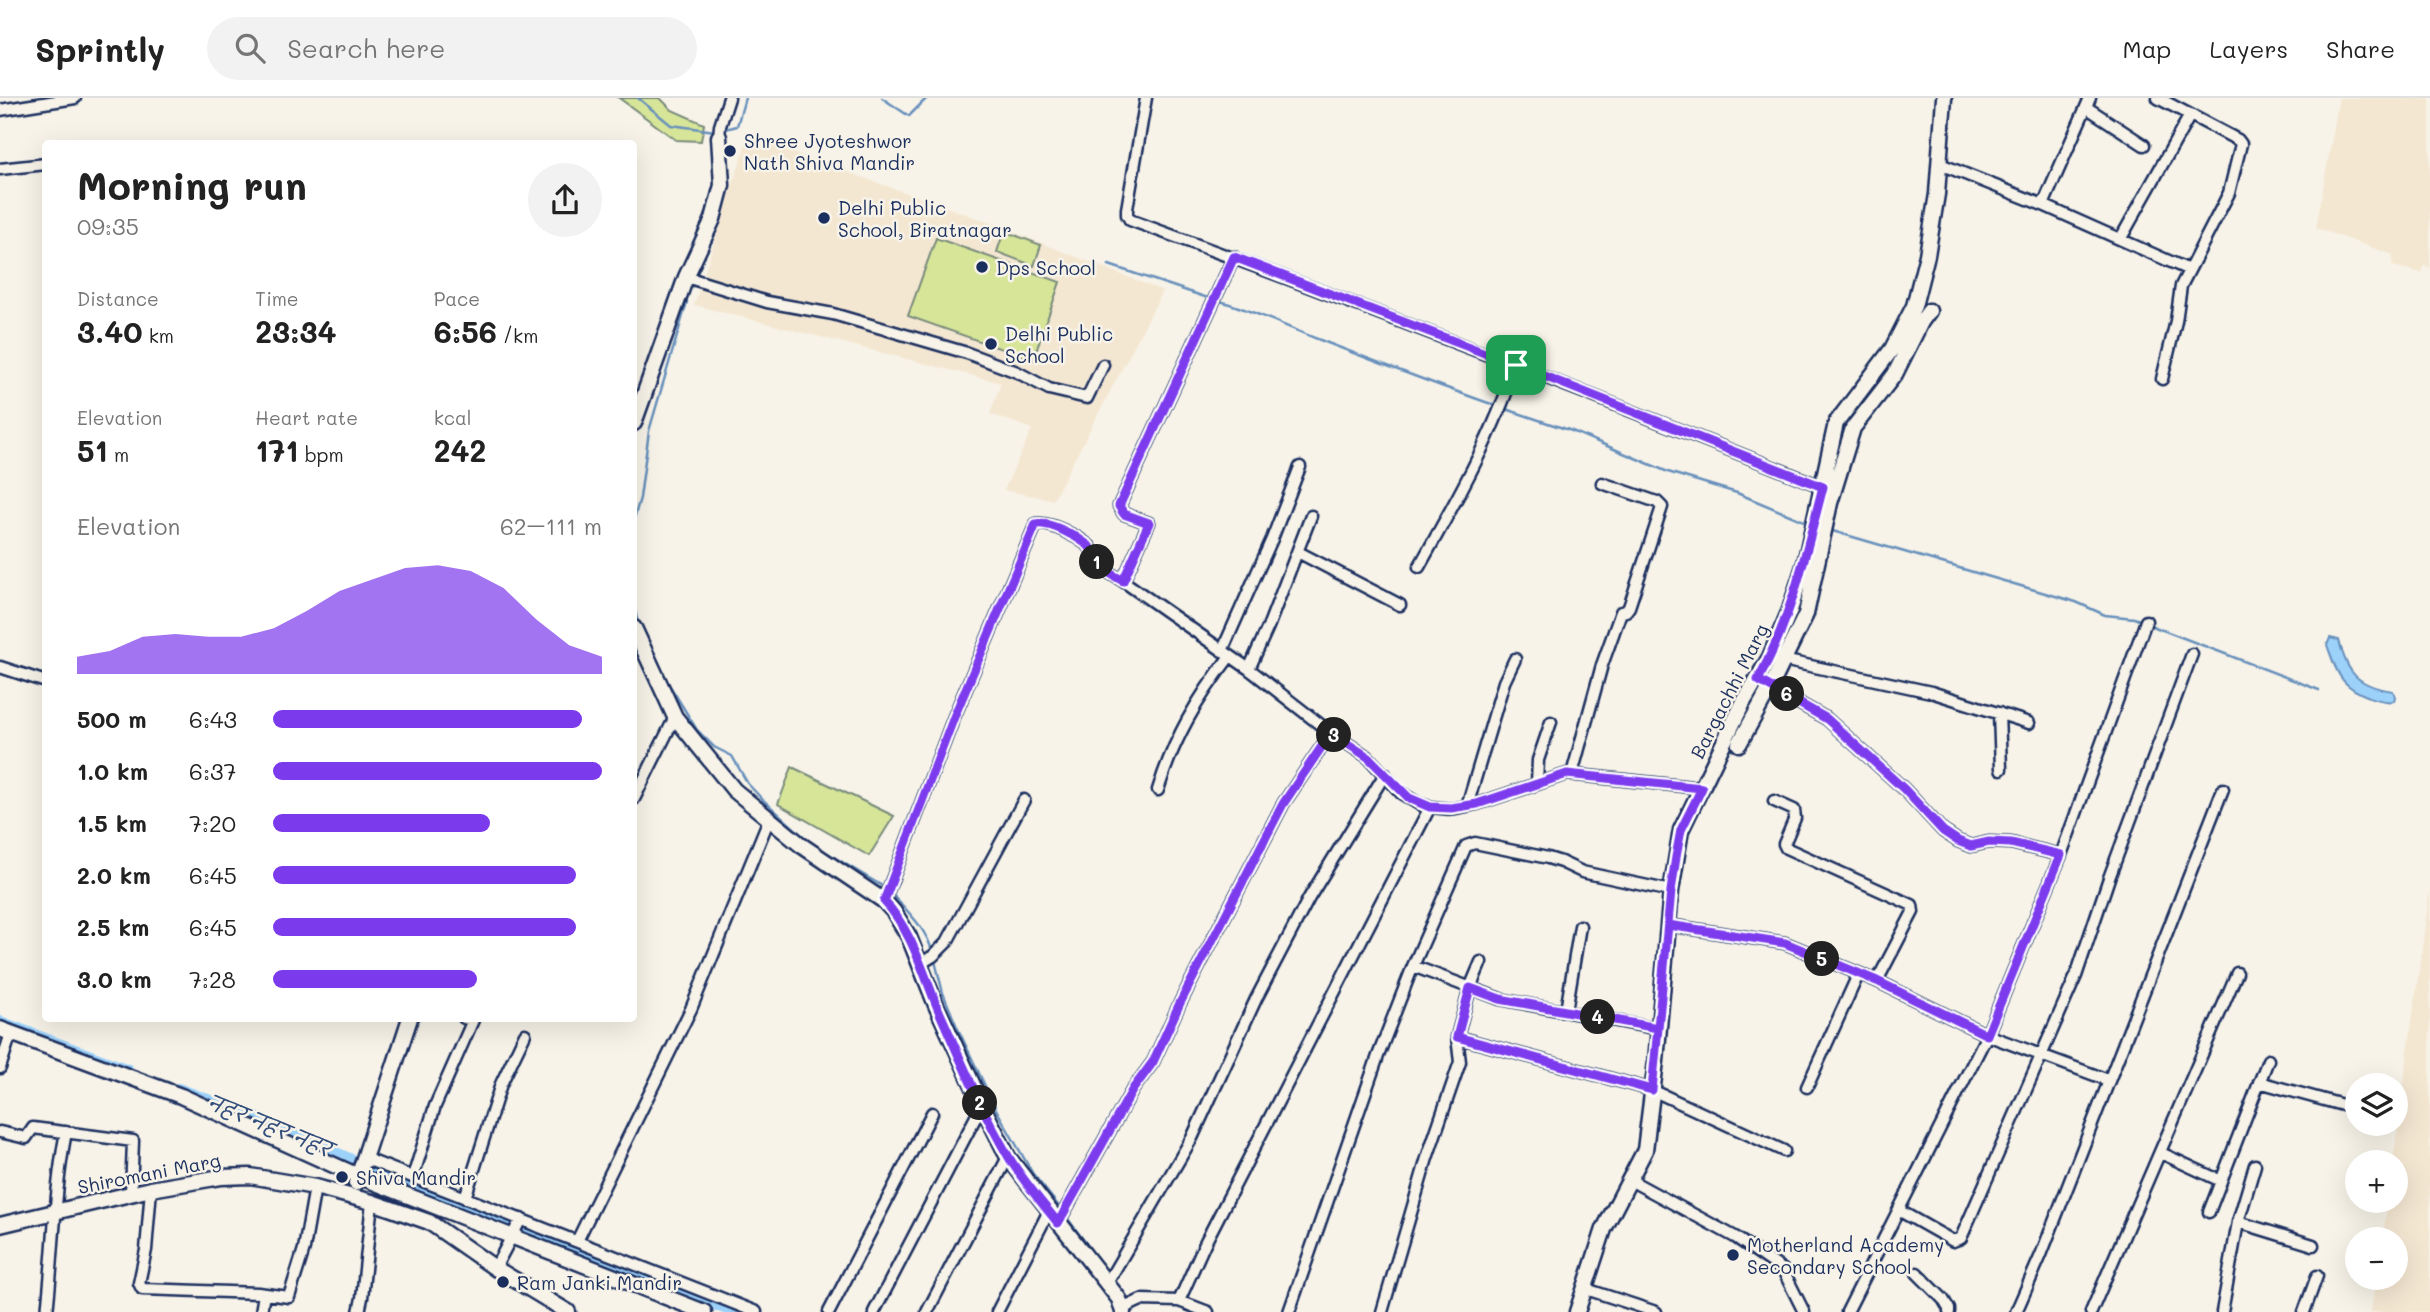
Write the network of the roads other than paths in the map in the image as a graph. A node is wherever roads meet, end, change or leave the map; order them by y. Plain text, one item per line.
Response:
1 (75, 98) edge
2 (729, 98) edge
3 (1146, 98) edge
4 (1944, 98) edge
5 (2158, 98) edge
6 (55, 100) edge
7 (2088, 103) edge
8 (0, 110) edge
9 (2190, 115) junction
10 (719, 132) joint
11 (2144, 145) dead end
12 (42, 164) edge
13 (1940, 164) junction
14 (0, 169) edge
15 (2043, 205) junction
16 (2121, 238) junction
17 (1234, 257) junction
18 (2189, 270) junction
19 (686, 277) junction
20 (1929, 310) dead end
21 (1103, 365) dead end
22 (1516, 365) junction
23 (2162, 379) dead end
24 (637, 415) edge
25 (1300, 467) dead end
26 (1602, 483) dead end
27 (1823, 487) junction
28 (1311, 516) dead end
29 (1298, 552) junction
30 (1419, 567) dead end
31 (1123, 581) junction
32 (1399, 605) dead end
33 (2146, 621) dead end
34 (637, 635) edge
35 (1226, 654) junction
36 (2192, 654) dead end
37 (1777, 658) junction
38 (1516, 659) dead end
39 (0, 667) edge
40 (1248, 669) junction
41 (42, 681) edge
42 (1764, 683) junction
43 (1999, 713) junction
44 (675, 717) junction
45 (1551, 722) dead end
46 (2029, 723) dead end
47 (1331, 733) junction
48 (1739, 744) dead end
49 (2001, 769) dead end
50 (1385, 774) junction
51 (1573, 774) junction
52 (1537, 783) junction
53 (1702, 788) junction
54 (2223, 789) dead end
55 (1158, 790) dead end
56 (637, 793) edge
57 (1024, 800) dead end
58 (1774, 801) dead end
59 (1467, 806) junction
60 (1430, 807) junction
61 (769, 819) junction
62 (2061, 855) junction
63 (1671, 891) junction
64 (884, 901) junction
65 (1668, 925) junction
66 (1580, 926) dead end
67 (1481, 962) dead end
68 (920, 964) junction
69 (1413, 966) junction
70 (2237, 973) dead end
71 (1858, 975) junction
72 (1877, 981) junction
73 (1470, 988) junction
74 (1566, 1011) junction
75 (409, 1022) edge
76 (472, 1022) edge
77 (1658, 1028) junction
78 (5, 1031) edge
79 (525, 1034) dead end
80 (1987, 1035) junction
81 (1457, 1037) junction
82 (2042, 1057) junction
83 (2268, 1060) dead end
84 (0, 1068) edge
85 (2108, 1080) junction
86 (2259, 1082) junction
87 (1807, 1087) dead end
88 (1652, 1090) junction
89 (982, 1105) junction
90 (2345, 1106) edge
91 (932, 1113) dead end
92 (0, 1132) edge
93 (66, 1132) junction
94 (1784, 1151) dead end
95 (2161, 1153) junction
96 (1008, 1157) junction
97 (362, 1165) junction
98 (2255, 1165) dead end
99 (413, 1177) junction
100 (1630, 1180) junction
101 (2221, 1181) junction
102 (315, 1187) junction
103 (151, 1189) junction
104 (131, 1194) junction
105 (351, 1197) junction
106 (465, 1198) junction
107 (373, 1202) junction
108 (54, 1211) junction
109 (1899, 1211) junction
110 (2209, 1212) dead end
111 (1054, 1217) junction
112 (521, 1219) junction
113 (2238, 1222) junction
114 (0, 1225) edge
115 (512, 1236) junction
116 (576, 1241) junction
117 (2313, 1245) dead end
118 (495, 1268) junction
119 (1917, 1273) dead end
120 (2318, 1276) dead end
121 (1106, 1284) junction
122 (1583, 1289) junction
123 (264, 1294) junction
124 (1179, 1301) junction
125 (1124, 1310) edge
126 (47, 1312) edge
127 (261, 1312) edge
128 (359, 1312) edge
129 (568, 1312) edge
130 (704, 1312) edge
131 (756, 1312) edge
132 (829, 1312) edge
133 (874, 1312) edge
134 (927, 1312) edge
135 (997, 1312) edge
136 (1208, 1312) edge
137 (1289, 1312) edge
138 (1382, 1312) edge
139 (1577, 1312) edge
140 (1656, 1312) edge
141 (1804, 1312) edge
142 (1847, 1312) edge
143 (1948, 1312) edge
144 (2016, 1312) edge
145 (2091, 1312) edge
146 (2222, 1312) edge
147 (2304, 1312) edge

1 - 6 street
2 - 10 street
3 - 17 street
4 - 13 street, Bargachhi Marg
5 - 9 street
6 - 8 street
7 - 11 street
7 - 15 street
9 - 16 street
9 - 18 street
10 - 19 street
12 - 14 street
13 - 15 street
13 - 27 street, Bargachhi Marg
15 - 16 street
16 - 18 street
17 - 22 street
17 - 31 street
18 - 23 street
19 - 21 street
19 - 24 street
20 - 37 street
22 - 27 street
22 - 30 street
25 - 35 street
26 - 51 street
27 - 37 street, Bargachhi Marg
28 - 29 street
29 - 32 street
29 - 40 street
31 - 35 street
31 - 64 street
33 - 62 street
34 - 44 street
35 - 40 street
35 - 55 street
36 - 82 street
37 - 42 street, Bargachhi Marg
37 - 43 street
38 - 59 street
39 - 41 street
40 - 47 street
42 - 48 street
42 - 53 street, Bargachhi Marg
42 - 62 street
43 - 46 street
43 - 49 street
44 - 56 street
44 - 61 street
45 - 52 street
47 - 50 street
47 - 111 street
50 - 60 street
50 - 121 street
51 - 52 street
51 - 53 street
52 - 59 street
53 - 63 street, Bargachhi Marg
54 - 85 street
57 - 68 street
58 - 72 street
59 - 60 street
60 - 124 street
61 - 64 street
61 - 116 street
62 - 80 street
63 - 65 street, Bargachhi Marg
63 - 69 street
64 - 68 street
65 - 71 street
65 - 77 street, Bargachhi Marg
66 - 74 street
67 - 73 street
68 - 89 street
69 - 73 street
69 - 137 street
70 - 95 street
71 - 72 street
71 - 87 street
72 - 80 street
73 - 74 street
73 - 81 street
74 - 77 street
75 - 97 street
76 - 99 street
77 - 88 street, Bargachhi Marg
78 - 84 street
78 - 97 street
79 - 106 street
80 - 82 street
80 - 109 street
81 - 88 street
81 - 138 street
82 - 85 street
82 - 109 street
83 - 86 street
85 - 144 street
86 - 90 street
86 - 101 street
88 - 94 street
88 - 100 street, Bargachhi Marg
89 - 96 street
89 - 133 street
91 - 132 street
92 - 93 street
93 - 104 street
93 - 108 street
95 - 101 street
95 - 145 street
96 - 111 street
96 - 134 street
97 - 99 street
97 - 105 street
97 - 115 street
98 - 113 street
99 - 106 street
100 - 122 street, Bargachhi Marg
100 - 141 street
101 - 110 street
102 - 103 street, Shiromani Marg
102 - 105 street, Shiromani Marg
102 - 123 street
103 - 104 street, Shiromani Marg
103 - 123 street
104 - 108 street, Shiromani Marg
105 - 107 street, Shiromani Marg
106 - 112 street
107 - 118 street, Shiromani Marg
107 - 128 street
108 - 114 street, Shiromani Marg
108 - 126 street
109 - 142 street
111 - 121 street
111 - 135 street
112 - 115 street
112 - 116 street
113 - 117 street
113 - 146 street
115 - 118 street
115 - 130 street
116 - 131 street
118 - 129 street, Shiromani Marg
119 - 143 street
120 - 147 street
121 - 125 street
122 - 139 street, Bargachhi Marg
122 - 140 street
123 - 127 street
124 - 125 street
124 - 136 street

